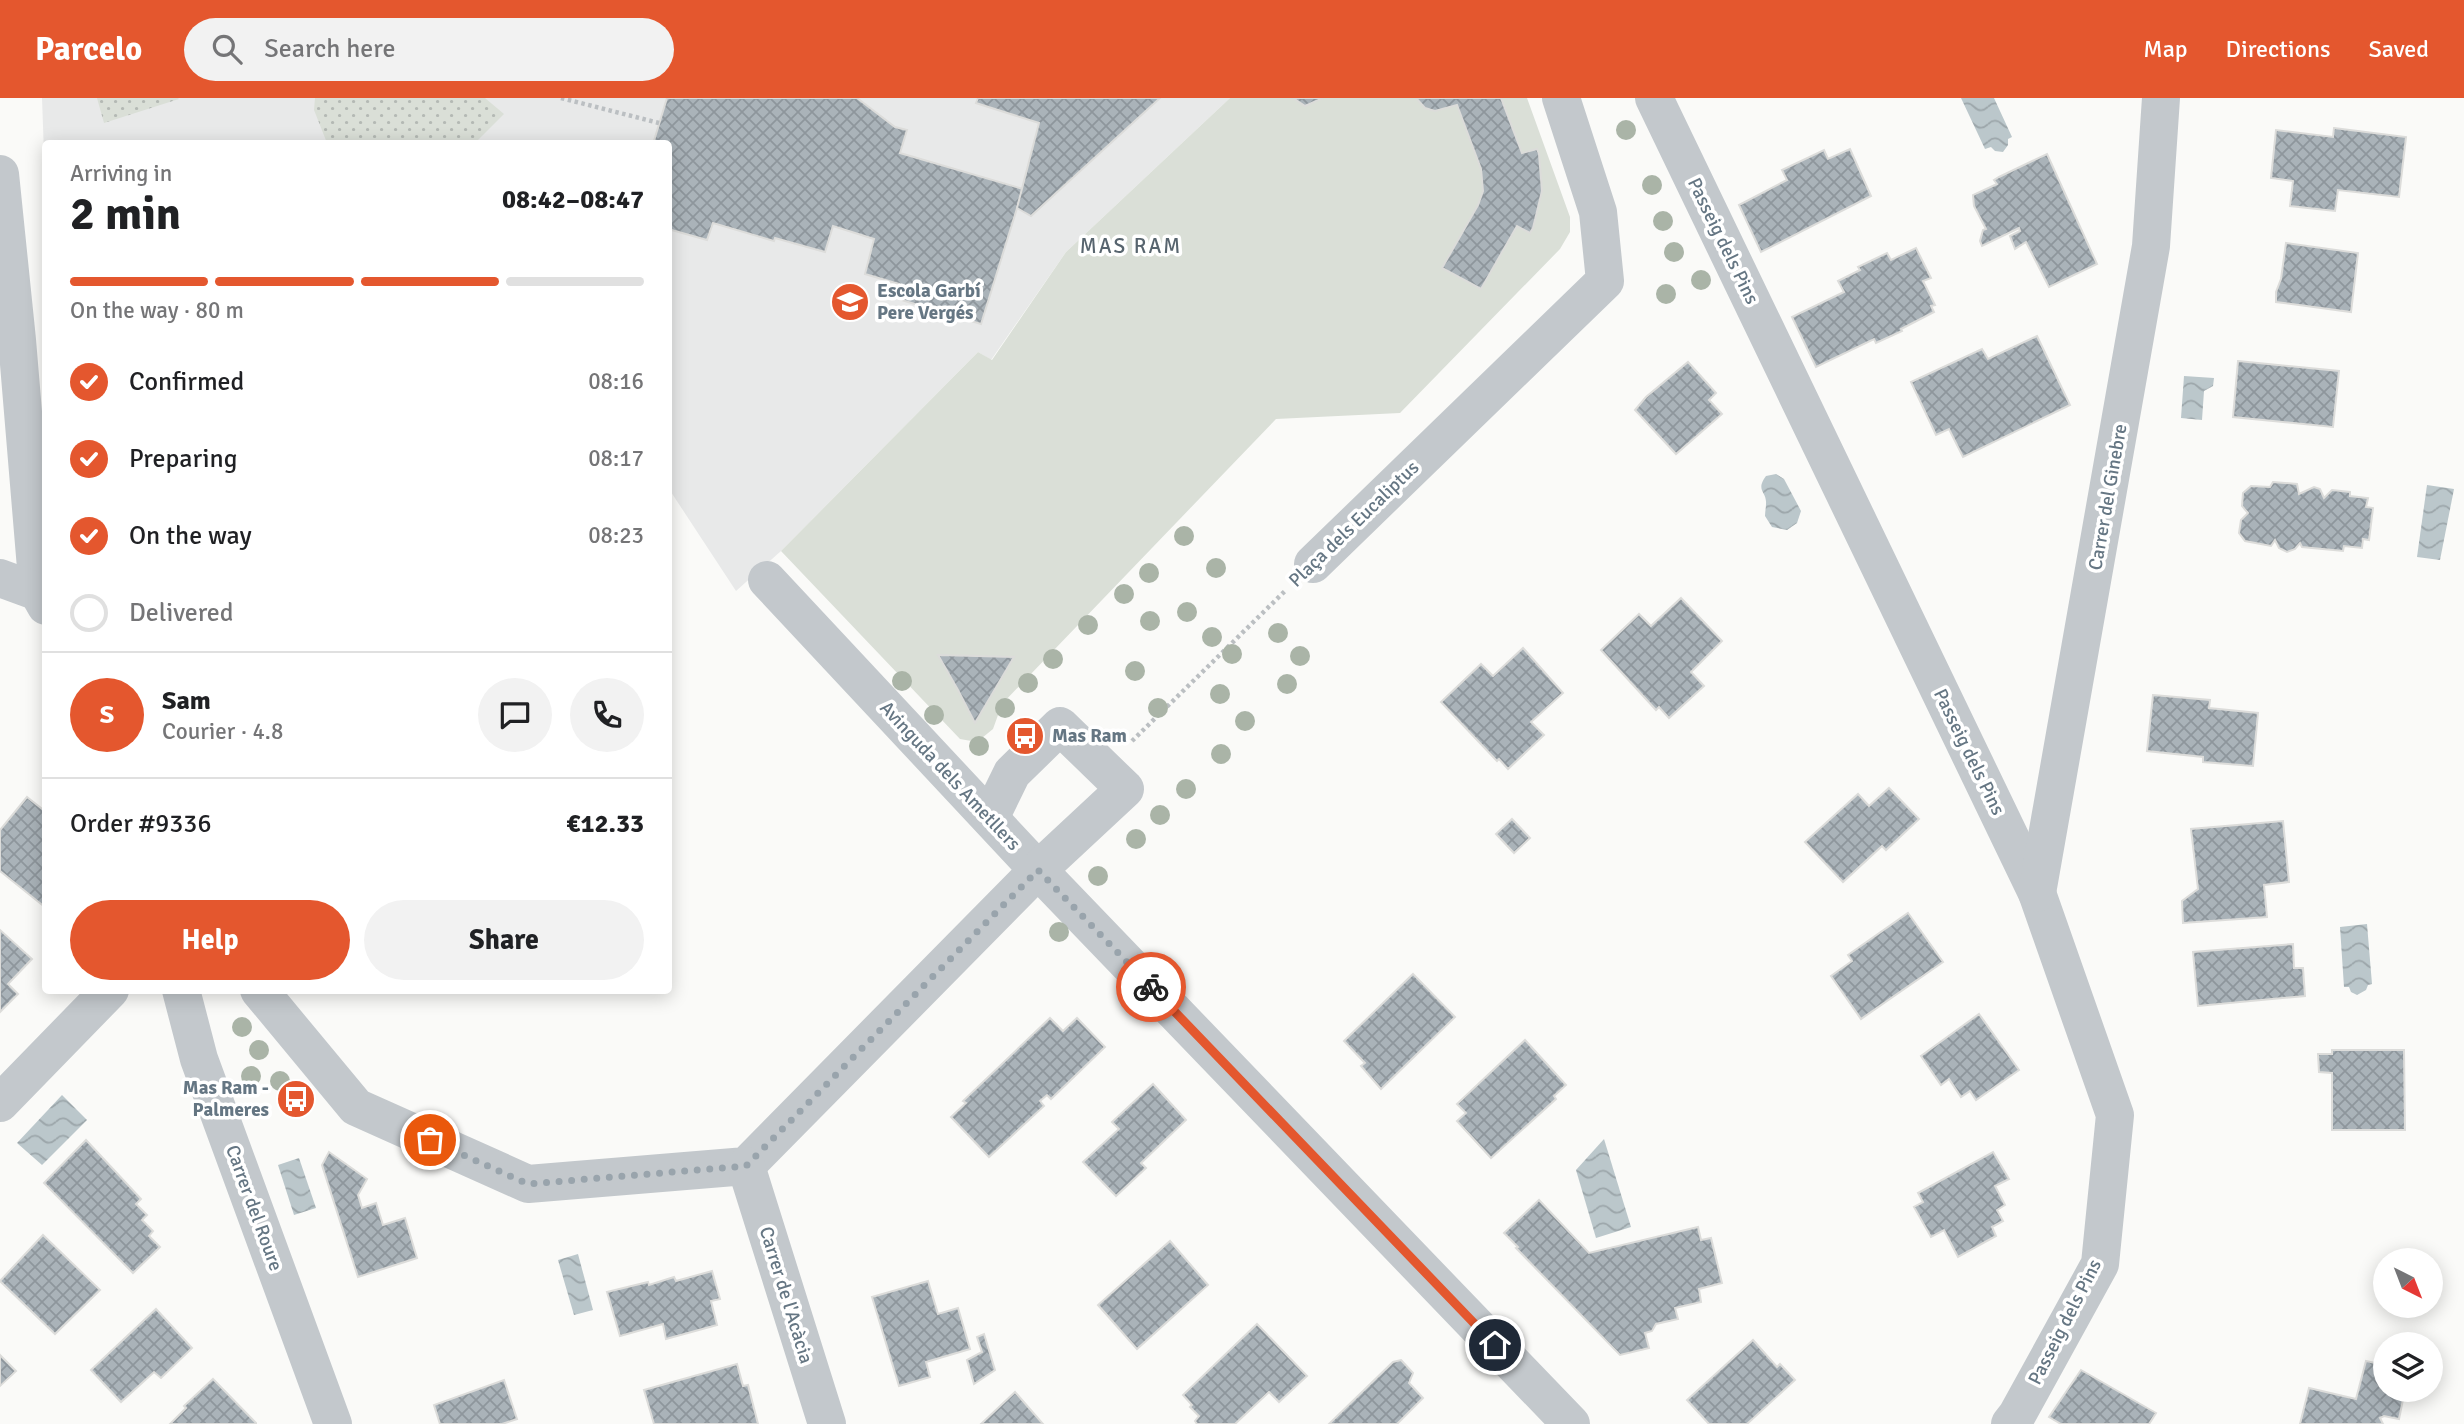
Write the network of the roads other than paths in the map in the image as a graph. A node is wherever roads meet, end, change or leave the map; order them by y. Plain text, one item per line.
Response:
1 (1561, 98) edge
2 (1654, 98) edge
3 (2161, 98) edge
4 (0, 174) edge
5 (1313, 564) road end
6 (0, 578) edge
7 (767, 580) dead end
8 (42, 599) edge
9 (990, 818) junction
10 (1038, 870) junction
11 (2037, 893) junction
12 (106, 994) edge
13 (182, 994) edge
14 (262, 994) edge
15 (0, 1103) edge
16 (746, 1166) junction
17 (333, 1424) edge
18 (827, 1424) edge
19 (1571, 1424) edge
20 (2010, 1424) edge

1 - 5 street, Plaça dels Eucaliptus
2 - 11 street, Passeig dels Pins
3 - 11 street, Carrer del Ginebre
4 - 8 street
6 - 8 street
7 - 9 street, Avinguda dels Ametllers
9 - 10 street, Avinguda dels Ametllers
9 - 10 street
10 - 16 street
10 - 19 street, Avinguda dels Ametllers
11 - 20 street, Passeig dels Pins
12 - 15 street
13 - 17 street, Carrer del Roure
14 - 16 street
16 - 18 street, Carrer de l'Acàcia

